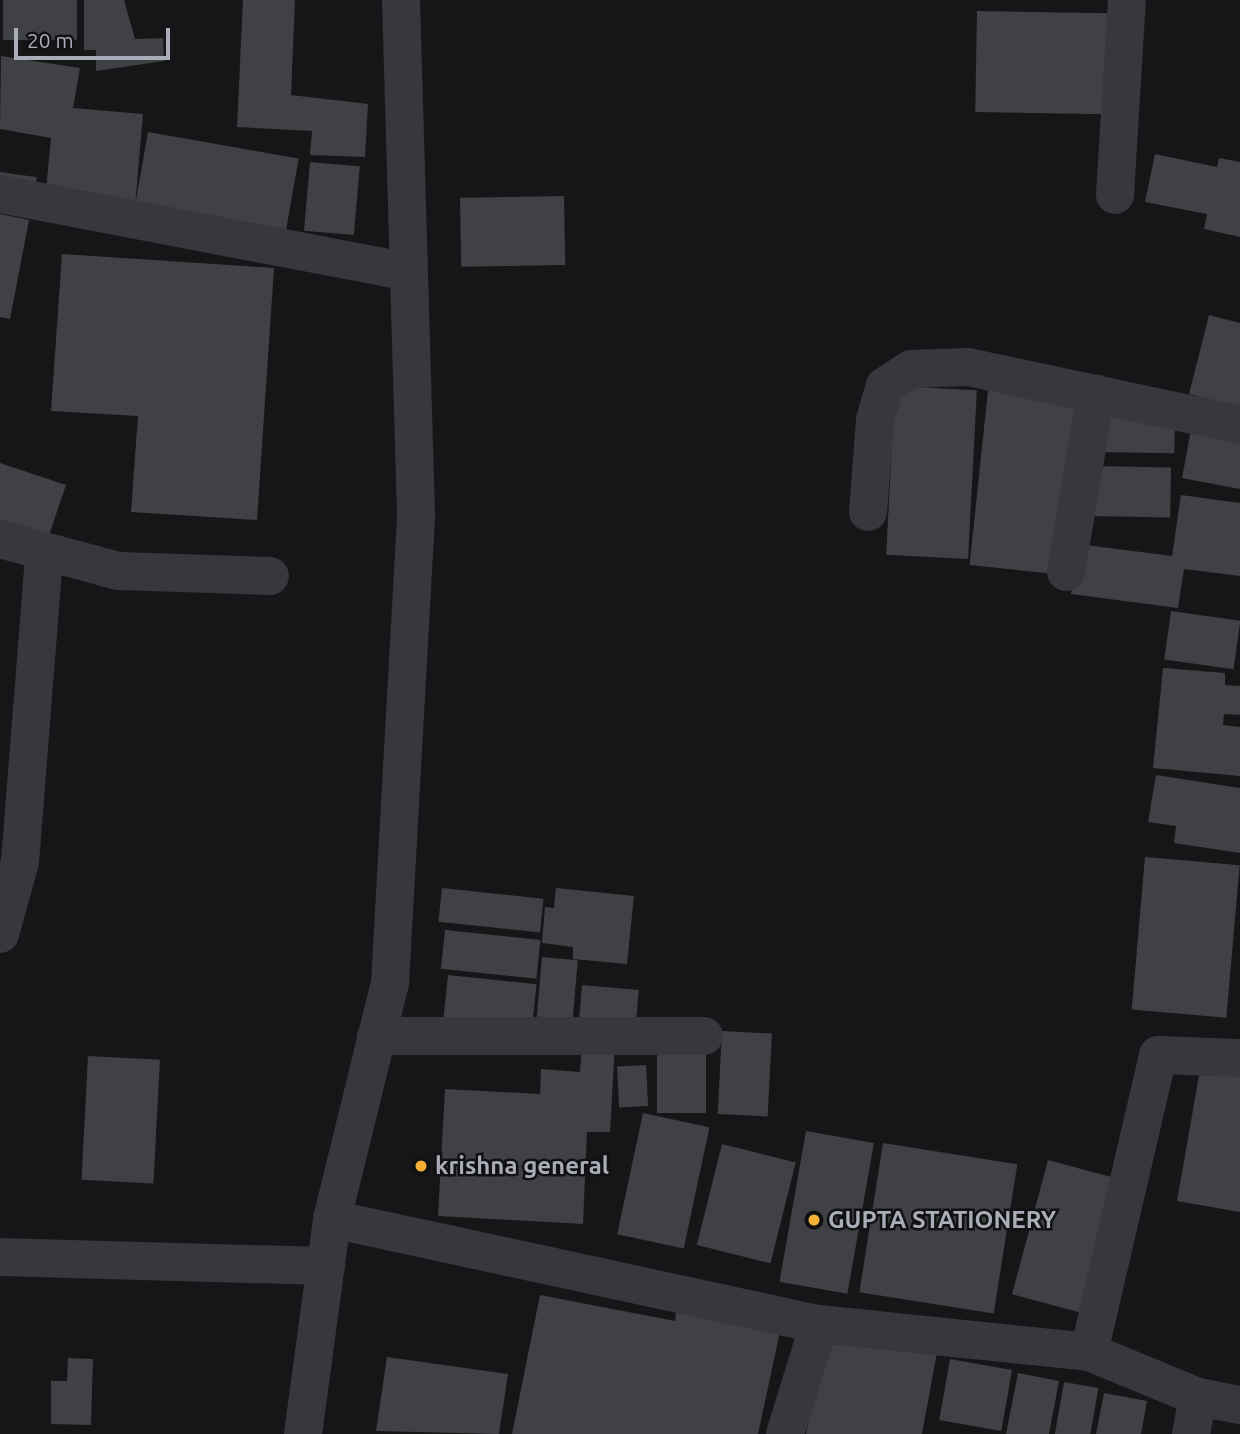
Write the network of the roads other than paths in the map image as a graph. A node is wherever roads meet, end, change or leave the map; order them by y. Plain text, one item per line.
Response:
1 (401, 0) edge
2 (1127, 0) edge
3 (0, 194) edge
4 (1115, 195) dead end
5 (409, 272) junction
6 (1096, 394) junction
7 (1240, 425) edge
8 (868, 512) dead end
9 (0, 539) edge
10 (44, 555) junction
11 (1066, 572) dead end
12 (270, 576) dead end
13 (0, 934) edge
14 (704, 1036) dead end
15 (376, 1037) junction
16 (1240, 1058) edge
17 (332, 1219) junction
18 (0, 1257) edge
19 (326, 1266) junction
20 (819, 1324) junction
21 (1089, 1352) junction
22 (1198, 1397) junction
23 (1240, 1405) edge
24 (303, 1434) edge
25 (785, 1434) edge
26 (1191, 1434) edge

1 - 5 street
2 - 4 street
3 - 5 street
5 - 15 street
6 - 7 street
6 - 8 street
6 - 11 street
9 - 10 street
10 - 12 street
10 - 13 street
14 - 15 street
15 - 17 street
16 - 21 street
17 - 19 street
17 - 20 street
18 - 19 street
19 - 24 street
20 - 21 street
20 - 25 street
21 - 22 street
22 - 23 street
22 - 26 street

